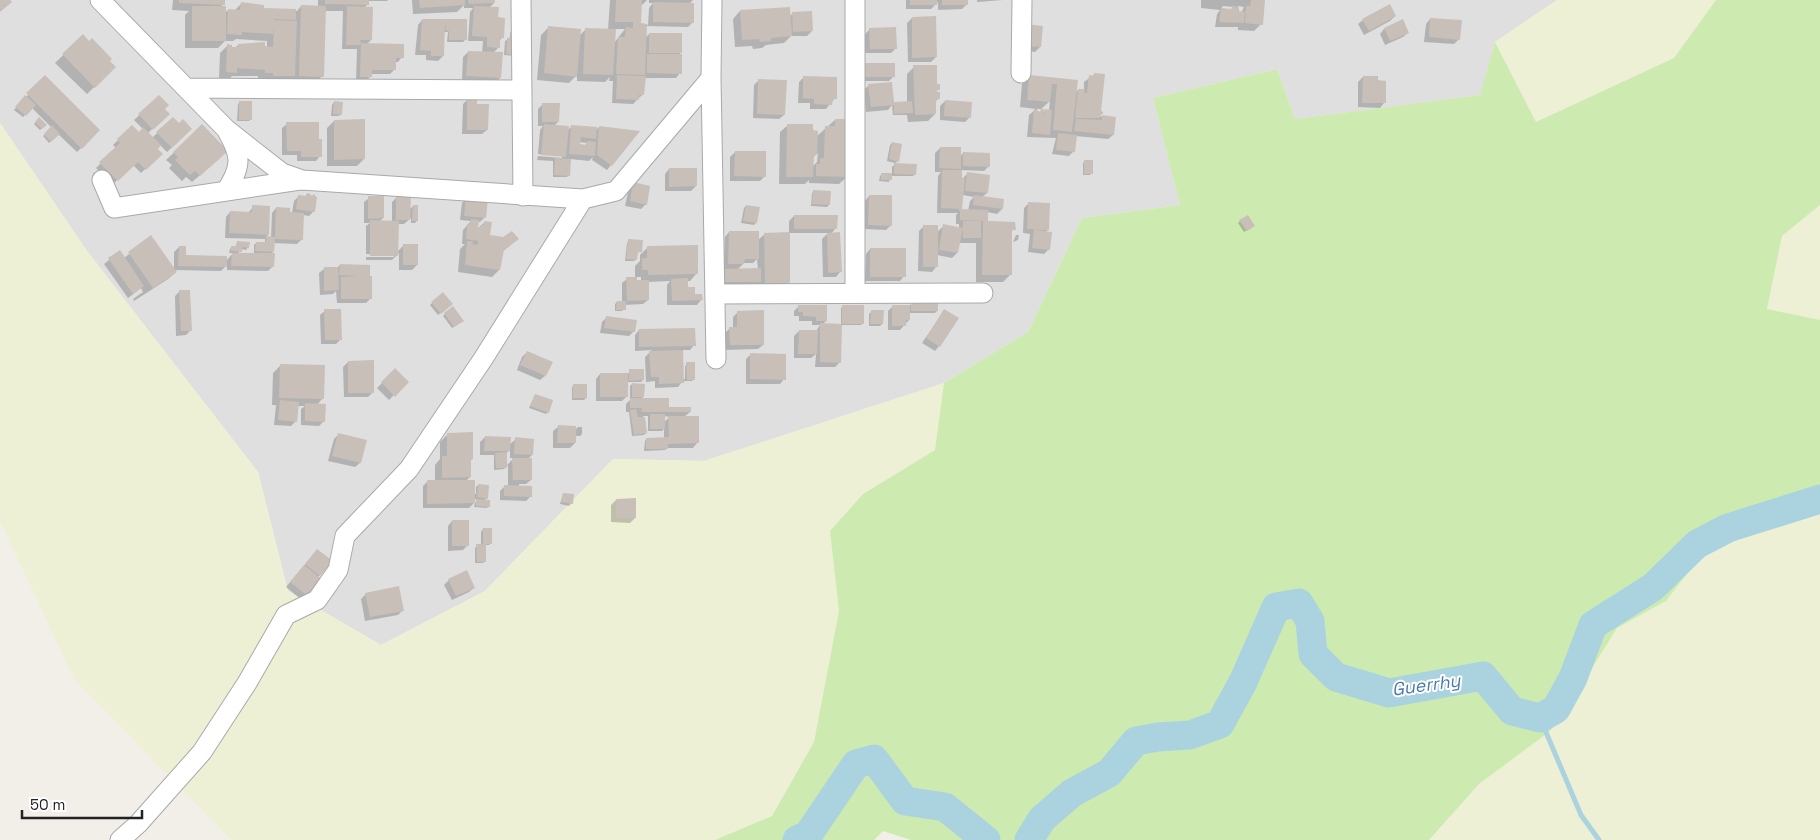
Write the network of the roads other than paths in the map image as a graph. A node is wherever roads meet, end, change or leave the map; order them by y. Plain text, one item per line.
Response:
1 (100, 0) edge
2 (521, 0) edge
3 (712, 0) edge
4 (855, 0) edge
5 (1022, 0) edge
6 (1021, 73) dead end
7 (711, 78) junction
8 (186, 88) junction
9 (522, 90) junction
10 (226, 129) junction
11 (102, 180) dead end
12 (302, 180) junction
13 (226, 191) junction
14 (523, 196) junction
15 (583, 199) junction
16 (855, 293) junction
17 (983, 293) dead end
18 (715, 294) junction
19 (716, 359) dead end
20 (120, 840) edge

1 - 8 street
2 - 9 street
3 - 7 street
4 - 16 street
5 - 6 street
7 - 15 street
7 - 18 street
8 - 9 street
8 - 10 street
9 - 14 street
10 - 12 street
10 - 13 street
11 - 13 street
12 - 13 street
12 - 14 street
14 - 15 street
15 - 20 street
16 - 17 street
16 - 18 street
18 - 19 street

